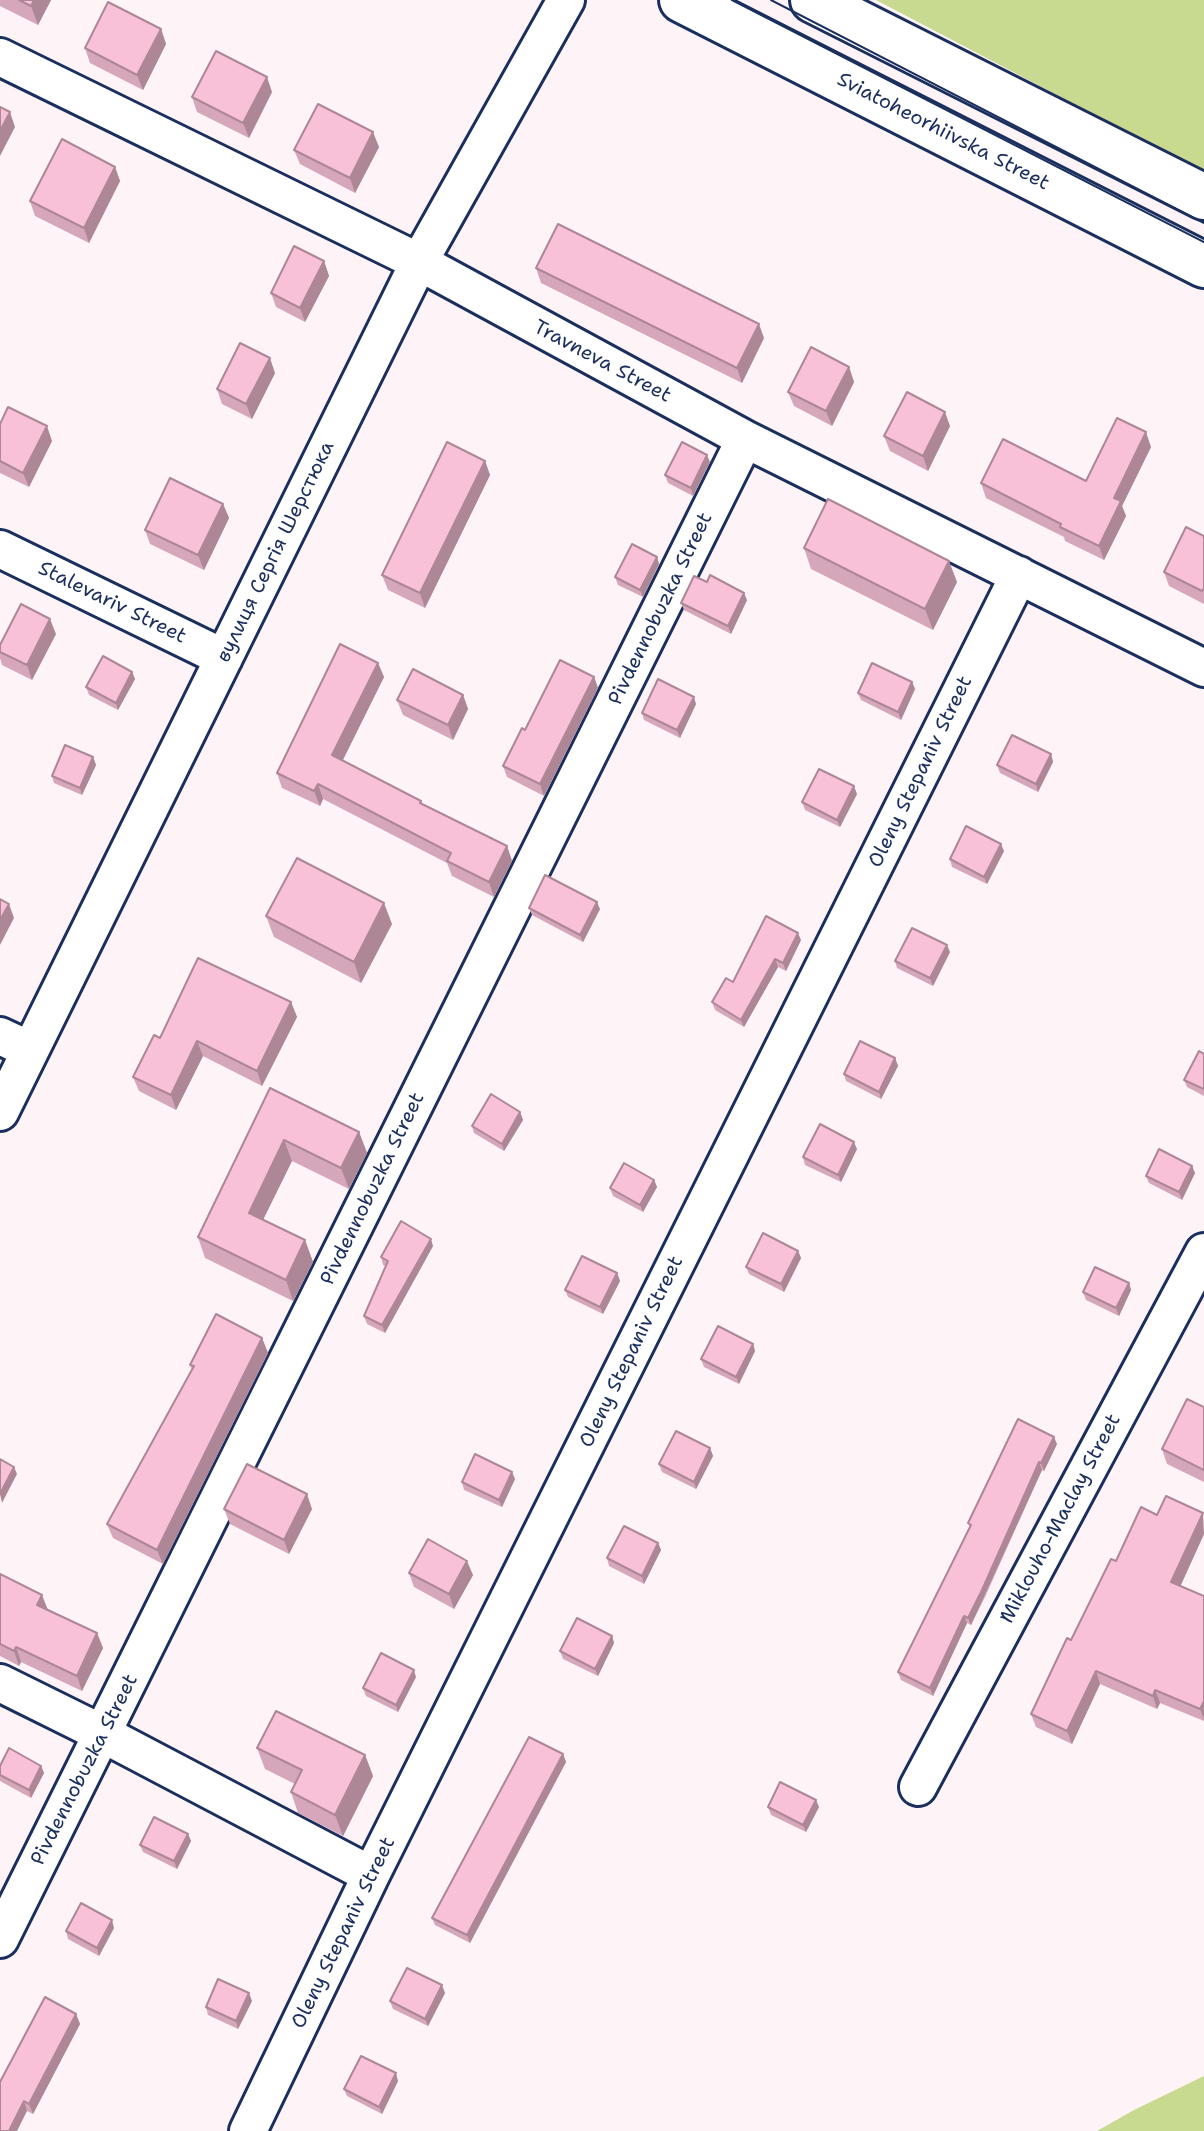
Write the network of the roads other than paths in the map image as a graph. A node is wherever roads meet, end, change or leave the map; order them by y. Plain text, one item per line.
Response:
1 (566, 0) edge
2 (682, 0) edge
3 (813, 0) edge
4 (0, 57) edge
5 (1204, 197) edge
6 (419, 262) junction
7 (1204, 265) edge
8 (745, 439) junction
9 (0, 549) edge
10 (1019, 575) junction
11 (224, 658) junction
12 (1204, 668) edge
13 (15, 1043) edge
14 (0, 1112) edge
15 (1204, 1252) edge
16 (0, 1683) edge
17 (103, 1734) junction
18 (918, 1787) dead end
19 (371, 1875) junction
20 (0, 1939) edge
21 (248, 2131) edge

1 - 6 street, вулиця Сергія Шерстюка
2 - 7 main road, Sviatoheorhiivska Street
3 - 5 main road
4 - 6 street, Travneva Street
6 - 8 street, Travneva Street
6 - 11 street, вулиця Сергія Шерстюка
8 - 10 street, Travneva Street
8 - 17 street, Pivdennobuzka Street
9 - 11 street, Stalevariv Street
10 - 12 street, Travneva Street
10 - 19 street, Oleny Stepaniv Street
11 - 13 street, вулиця Сергія Шерстюка
13 - 14 street, вулиця Сергія Шерстюка
15 - 18 street, Miklouho-Maclay Street
16 - 17 street
17 - 19 street
17 - 20 street, Pivdennobuzka Street
19 - 21 street, Oleny Stepaniv Street

